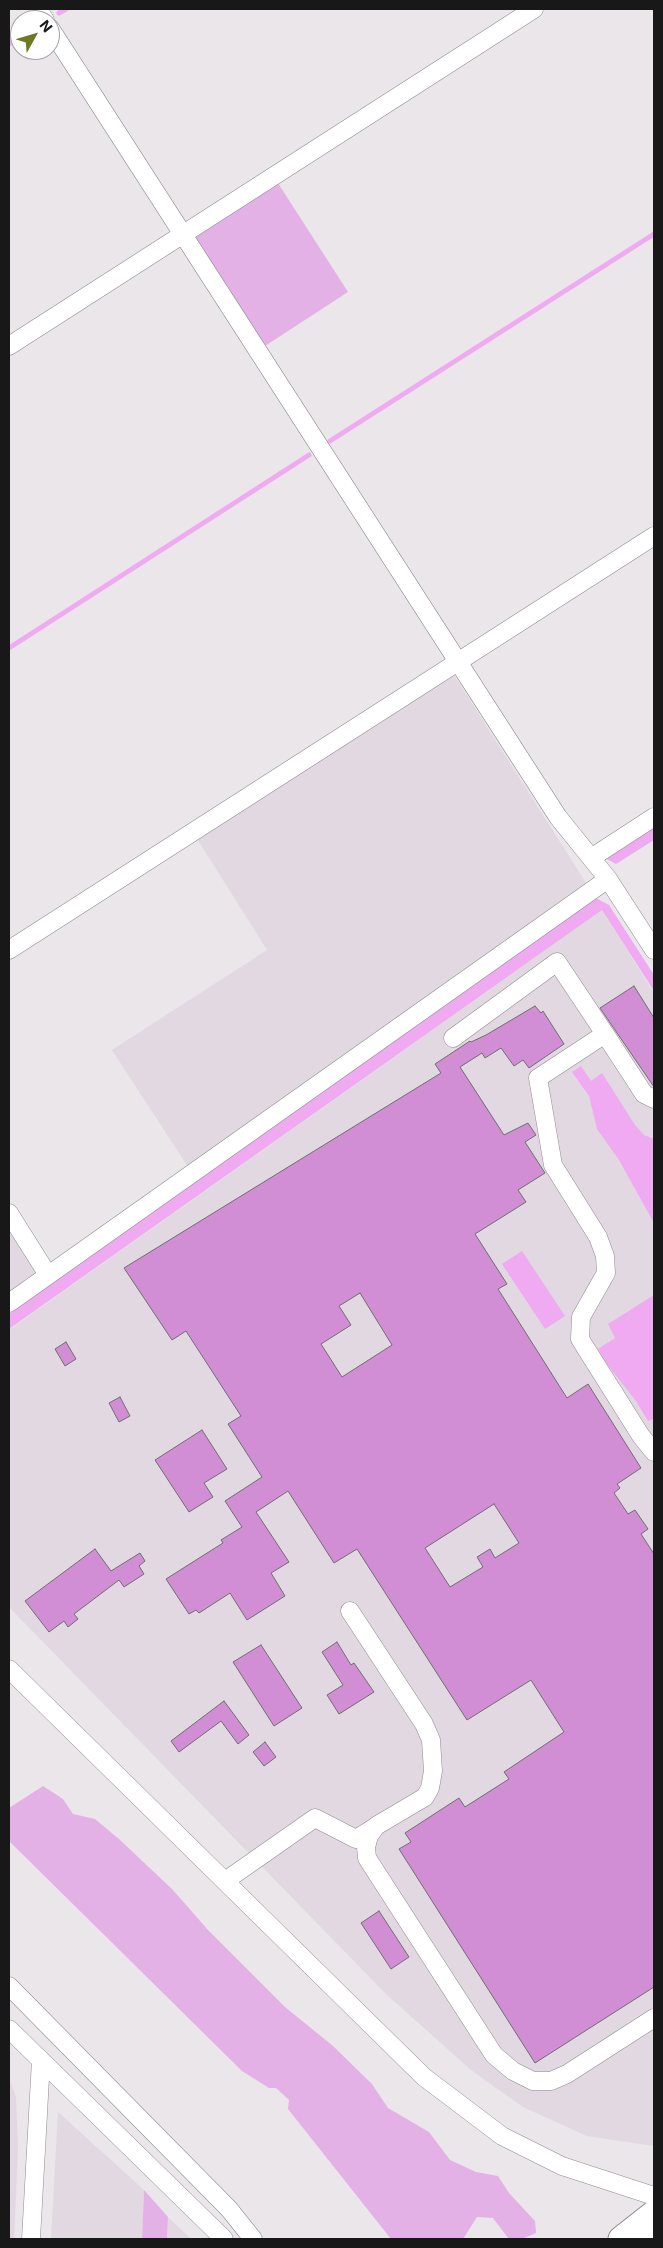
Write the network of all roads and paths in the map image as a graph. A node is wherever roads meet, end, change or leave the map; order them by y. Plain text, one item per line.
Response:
1 (534, 9) edge
2 (60, 44) edge
3 (183, 235) junction
4 (9, 346) edge
5 (654, 536) edge
6 (459, 663) junction
7 (654, 817) edge
8 (591, 858) junction
9 (608, 879) junction
10 (9, 950) edge
11 (654, 950) edge
12 (605, 1034) junction
13 (453, 1038) dead end
14 (654, 1098) edge
15 (9, 1213) edge
16 (48, 1275) junction
17 (9, 1304) edge
18 (654, 1452) edge
19 (350, 1611) dead end
20 (9, 1670) edge
21 (376, 1826) junction
22 (225, 1881) junction
23 (9, 1986) edge
24 (654, 2018) edge
25 (9, 2029) edge
26 (41, 2060) junction
27 (654, 2196) edge
28 (654, 2213) edge
29 (31, 2239) edge
30 (224, 2239) edge
31 (253, 2239) edge
32 (621, 2239) edge

1 - 3 street
2 - 3 street
3 - 4 street
3 - 6 street
5 - 6 street
6 - 8 street
6 - 10 street
7 - 8 street
8 - 9 street
9 - 11 street
9 - 16 street
12 - 13 street
12 - 14 street
12 - 18 street
15 - 16 street
16 - 17 street
19 - 21 street
20 - 22 street
21 - 22 street
21 - 24 street
22 - 27 street
23 - 31 street
25 - 26 street
26 - 29 street
26 - 30 street
28 - 32 highway

